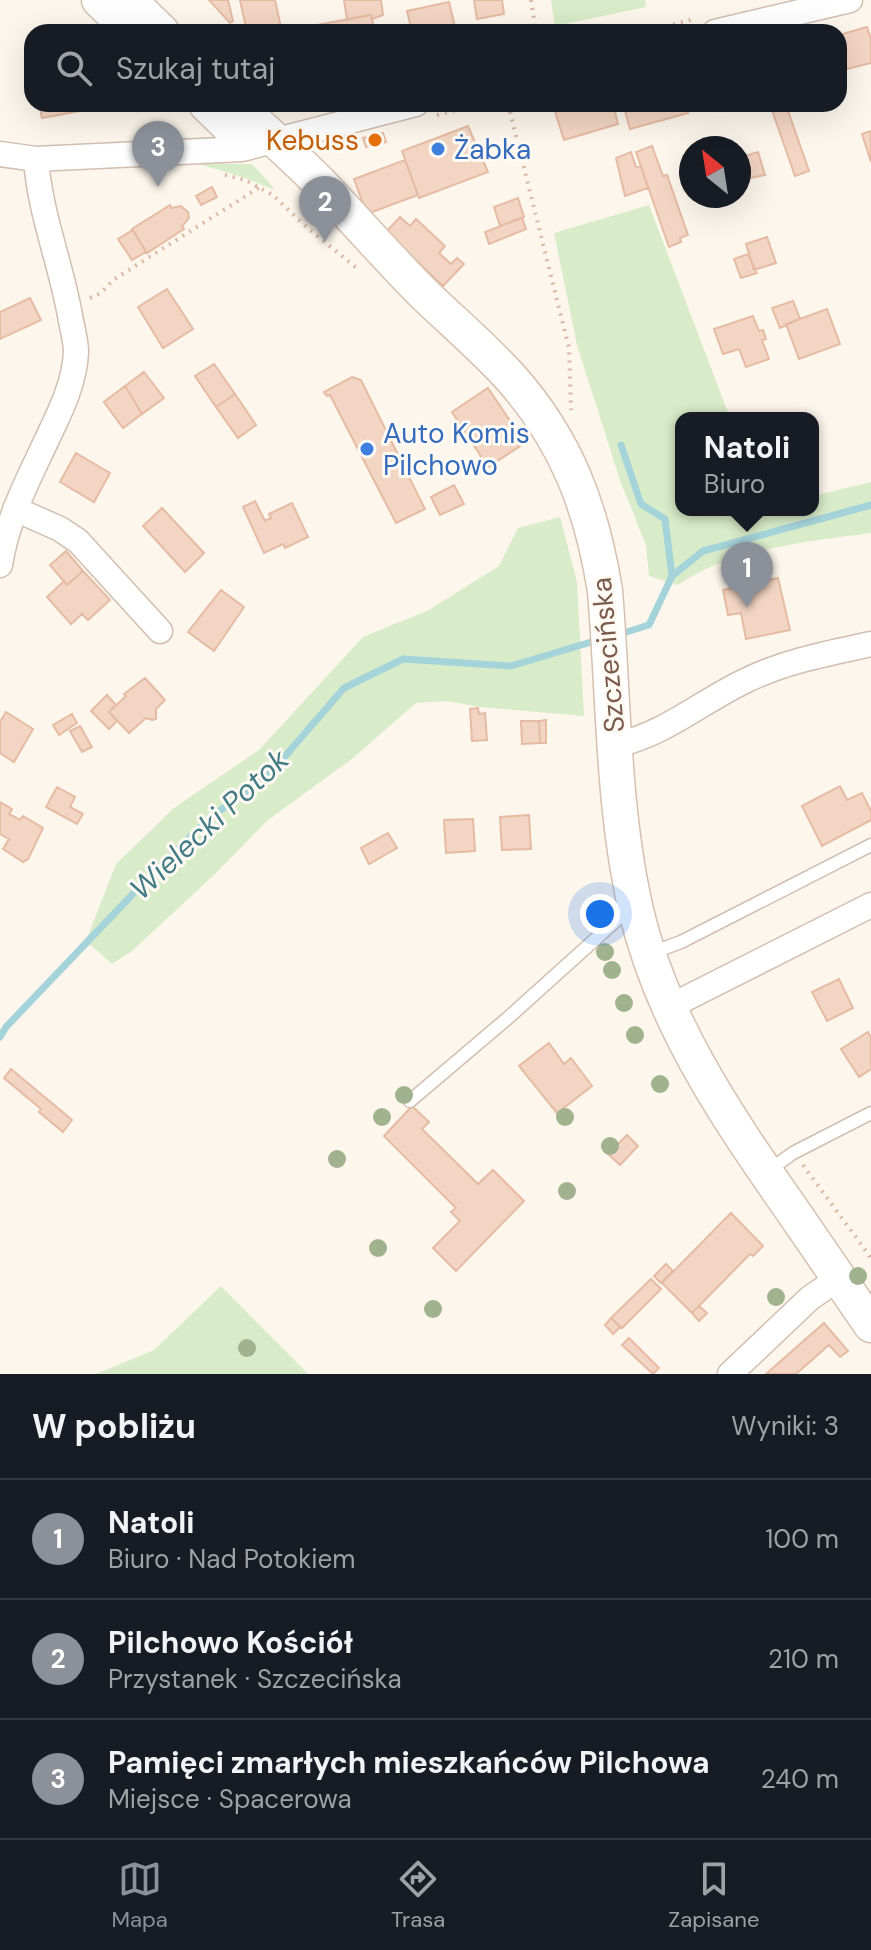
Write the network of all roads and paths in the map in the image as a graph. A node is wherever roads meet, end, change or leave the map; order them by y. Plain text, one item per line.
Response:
1 (99, 0) edge
2 (129, 0) edge
3 (531, 0) edge
4 (850, 0) edge
5 (124, 24) edge
6 (154, 24) edge
7 (535, 24) edge
8 (749, 24) edge
9 (217, 112) edge
10 (241, 112) edge
11 (416, 112) edge
12 (510, 112) edge
13 (263, 144) junction
14 (0, 154) edge
15 (36, 159) junction
16 (219, 174) dead end
17 (260, 187) junction
18 (363, 272) dead end
19 (69, 306) junction
20 (572, 416) dead end
21 (15, 509) junction
22 (0, 565) edge
23 (160, 631) dead end
24 (871, 644) edge
25 (616, 745) junction
26 (871, 845) edge
27 (871, 905) edge
28 (636, 910) junction
29 (648, 954) junction
30 (669, 1007) junction
31 (410, 1101) dead end
32 (871, 1113) edge
33 (765, 1172) junction
34 (810, 1176) dead end
35 (871, 1258) edge
36 (839, 1278) junction
37 (871, 1325) edge
38 (730, 1374) edge

1 - 5 main road
2 - 6 main road
3 - 7 path
4 - 8 street
9 - 13 main road, Szczecińska
10 - 13 main road, Szczecińska
11 - 13 street
12 - 20 path
13 - 15 street
13 - 25 main road, Szczecińska
14 - 15 street
15 - 19 street
16 - 17 path
17 - 18 path
17 - 19 path
19 - 21 street
21 - 22 street
21 - 23 street
24 - 25 street
25 - 28 main road, Szczecińska
26 - 29 lane
27 - 30 street
28 - 29 main road, Szczecińska
28 - 31 lane
29 - 30 main road, Szczecińska
30 - 33 main road, Szczecińska
32 - 33 lane
33 - 36 main road, Szczecińska
34 - 35 path
36 - 37 main road, Szczecińska
36 - 38 street

